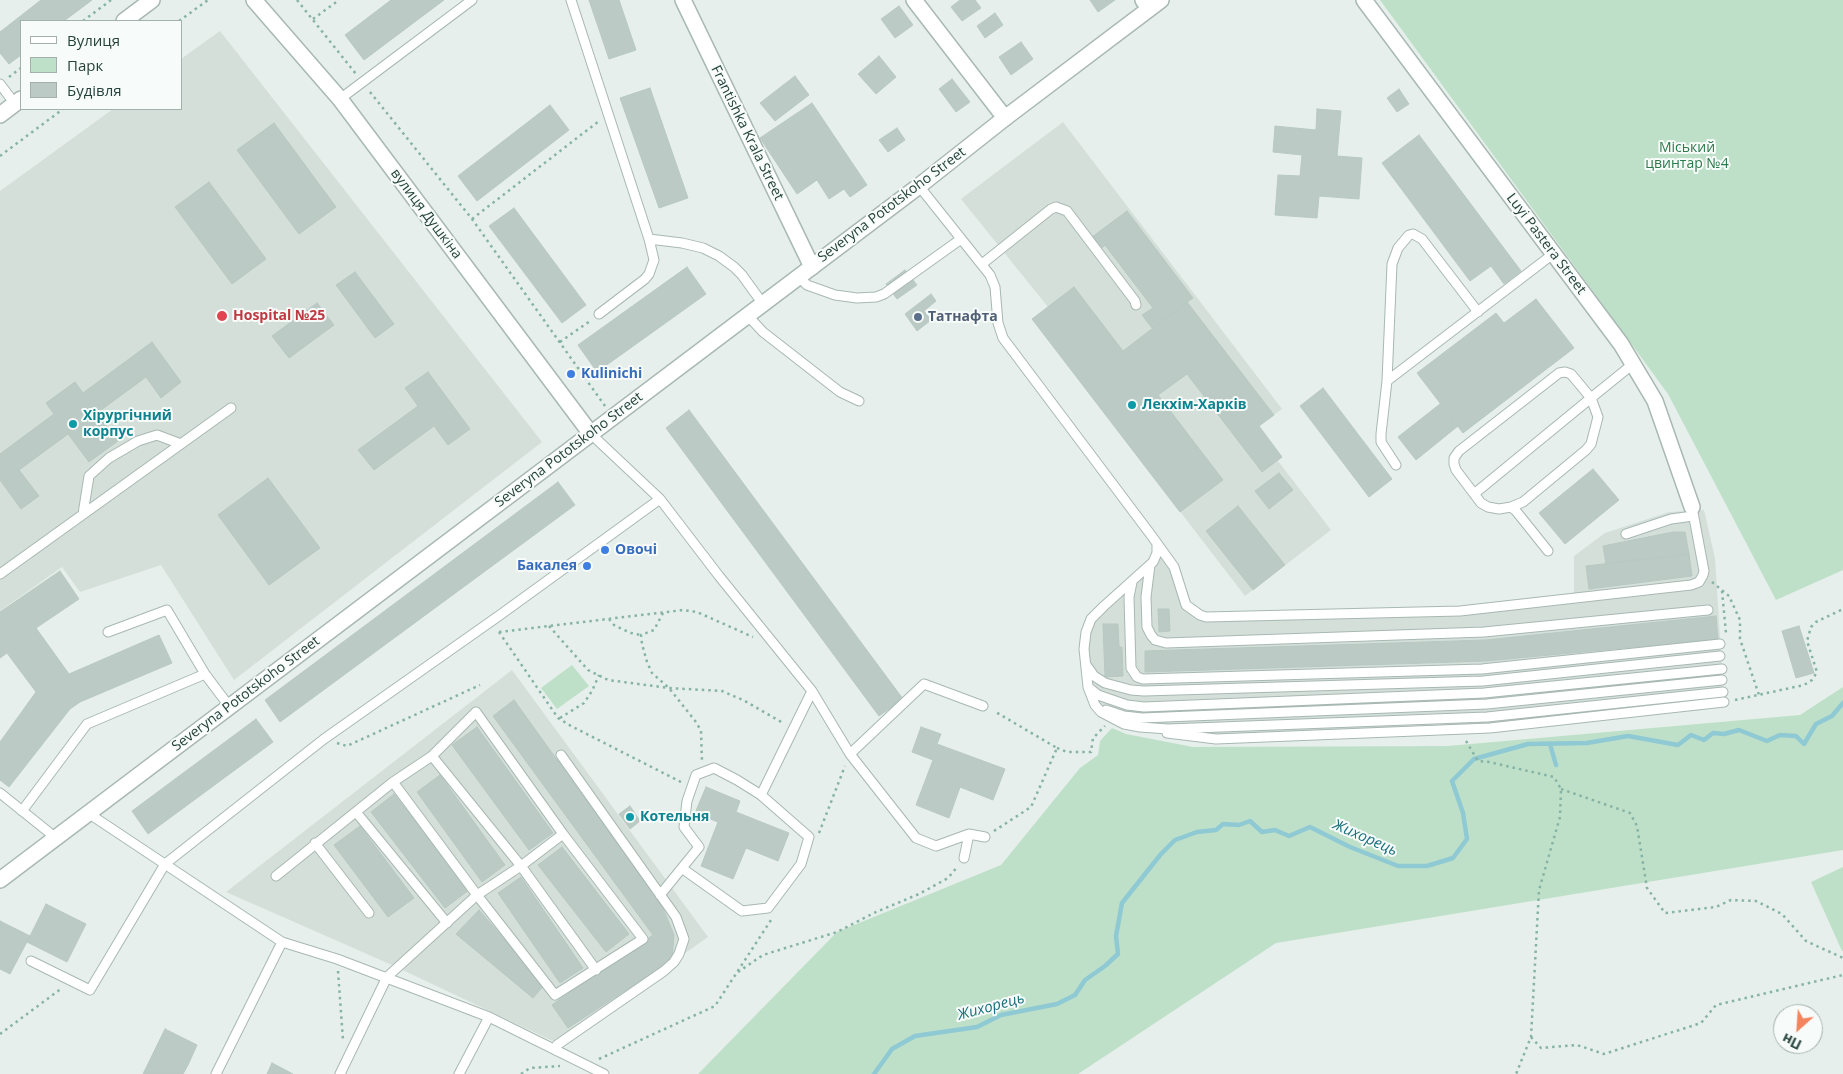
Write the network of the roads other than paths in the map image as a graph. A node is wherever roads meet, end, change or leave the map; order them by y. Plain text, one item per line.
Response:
1 (152, 0) edge
2 (254, 0) edge
3 (472, 0) edge
4 (570, 0) edge
5 (683, 0) edge
6 (914, 0) edge
7 (1364, 0) edge
8 (1151, 3) edge
9 (125, 20) edge
10 (0, 84) edge
11 (340, 99) junction
12 (18, 101) edge
13 (0, 115) edge
14 (1005, 118) junction
15 (919, 186) junction
16 (649, 239) junction
17 (960, 239) junction
18 (1553, 254) junction
19 (982, 264) junction
20 (812, 267) junction
21 (799, 277) junction
22 (763, 304) junction
23 (1136, 305) dead end
24 (1478, 312) junction
25 (599, 314) road end
26 (748, 316) junction
27 (1633, 364) junction
28 (1387, 381) junction
29 (1591, 398) junction
30 (859, 401) dead end
31 (231, 408) dead end
32 (591, 434) junction
33 (181, 444) junction
34 (1396, 465) dead end
35 (1474, 494) junction
36 (660, 499) junction
37 (1511, 508) junction
38 (1692, 512) junction
39 (83, 514) junction
40 (1626, 534) dead end
41 (1157, 544) junction
42 (1548, 551) dead end
43 (1150, 565) junction
44 (0, 574) edge
45 (1132, 582) junction
46 (1708, 610) dead end
47 (108, 632) dead end
48 (1720, 644) road end
49 (1720, 656) dead end
50 (1086, 664) junction
51 (1722, 670) dead end
52 (206, 674) junction
53 (1722, 680) dead end
54 (1088, 687) junction
55 (812, 691) junction
56 (1723, 692) dead end
57 (1724, 702) road end
58 (1094, 705) junction
59 (230, 706) junction
60 (983, 706) road end
61 (1140, 727) junction
62 (850, 754) junction
63 (561, 755) dead end
64 (432, 756) junction
65 (393, 782) junction
66 (0, 793) edge
67 (761, 795) junction
68 (22, 811) junction
69 (356, 812) junction
70 (88, 813) junction
71 (563, 834) junction
72 (969, 834) junction
73 (985, 836) road end
74 (56, 838) junction
75 (315, 843) junction
76 (964, 858) road end
77 (165, 864) junction
78 (521, 866) junction
79 (683, 870) junction
80 (276, 876) dead end
81 (0, 880) edge
82 (477, 895) junction
83 (660, 895) junction
84 (369, 913) dead end
85 (447, 923) junction
86 (282, 942) junction
87 (31, 961) dead end
88 (596, 970) junction
89 (387, 977) junction
90 (489, 1017) junction
91 (558, 1052) junction
92 (599, 1073) edge
93 (216, 1074) edge
94 (340, 1074) edge
95 (459, 1074) edge

1 - 9 street
2 - 11 street, вулиця Душкіна
3 - 11 lane
4 - 16 lane
5 - 20 street, Frantishka Krala Street
6 - 14 street
7 - 18 street, Luyi Pastera Street
8 - 14 street, Severyna Pototskoho Street
10 - 12 lane
11 - 32 street, вулиця Душкіна
12 - 13 street
14 - 15 street, Severyna Pototskoho Street
15 - 17 lane
15 - 20 street, Severyna Pototskoho Street
16 - 22 lane
16 - 25 lane
17 - 19 lane
17 - 21 lane
18 - 24 lane
18 - 27 street, Luyi Pastera Street
19 - 23 lane
19 - 41 lane
20 - 21 street, Severyna Pototskoho Street
21 - 22 street, Severyna Pototskoho Street
22 - 26 street, Severyna Pototskoho Street
24 - 28 lane
24 - 28 lane
26 - 30 lane
26 - 32 street, Severyna Pototskoho Street
27 - 29 lane
27 - 38 street, Luyi Pastera Street
28 - 34 lane
29 - 35 lane
29 - 35 lane
29 - 37 lane
31 - 33 lane
32 - 36 lane
32 - 59 street, Severyna Pototskoho Street
33 - 39 lane
33 - 39 lane
35 - 37 lane
36 - 55 lane
36 - 77 lane
37 - 42 lane
38 - 40 lane
38 - 41 lane
39 - 44 lane
41 - 43 lane
43 - 45 lane
43 - 46 lane
45 - 48 lane
45 - 50 lane
47 - 52 lane
49 - 50 lane
50 - 54 lane
51 - 54 lane
52 - 59 lane
52 - 68 lane
53 - 58 lane
54 - 58 lane
55 - 62 lane
55 - 67 lane
56 - 61 lane
57 - 61 lane
58 - 61 lane
59 - 70 street, Severyna Pototskoho Street
60 - 62 lane
62 - 72 lane
63 - 83 lane
64 - 65 lane
64 - 71 lane
64 - 78 lane
65 - 69 lane
65 - 82 lane
66 - 68 lane
67 - 79 lane
67 - 79 lane
68 - 74 lane
69 - 75 lane
69 - 85 lane
70 - 74 street, Severyna Pototskoho Street
70 - 77 lane
71 - 78 lane
71 - 88 lane
72 - 73 lane
72 - 76 lane
74 - 81 street, Severyna Pototskoho Street
75 - 80 lane
75 - 84 lane
77 - 86 lane
77 - 87 lane
78 - 82 lane
78 - 88 lane
79 - 83 lane
82 - 85 lane
82 - 88 lane
83 - 91 lane
85 - 89 lane
86 - 89 lane
86 - 93 lane
89 - 90 lane
89 - 94 lane
90 - 91 lane
90 - 95 lane
91 - 92 lane

